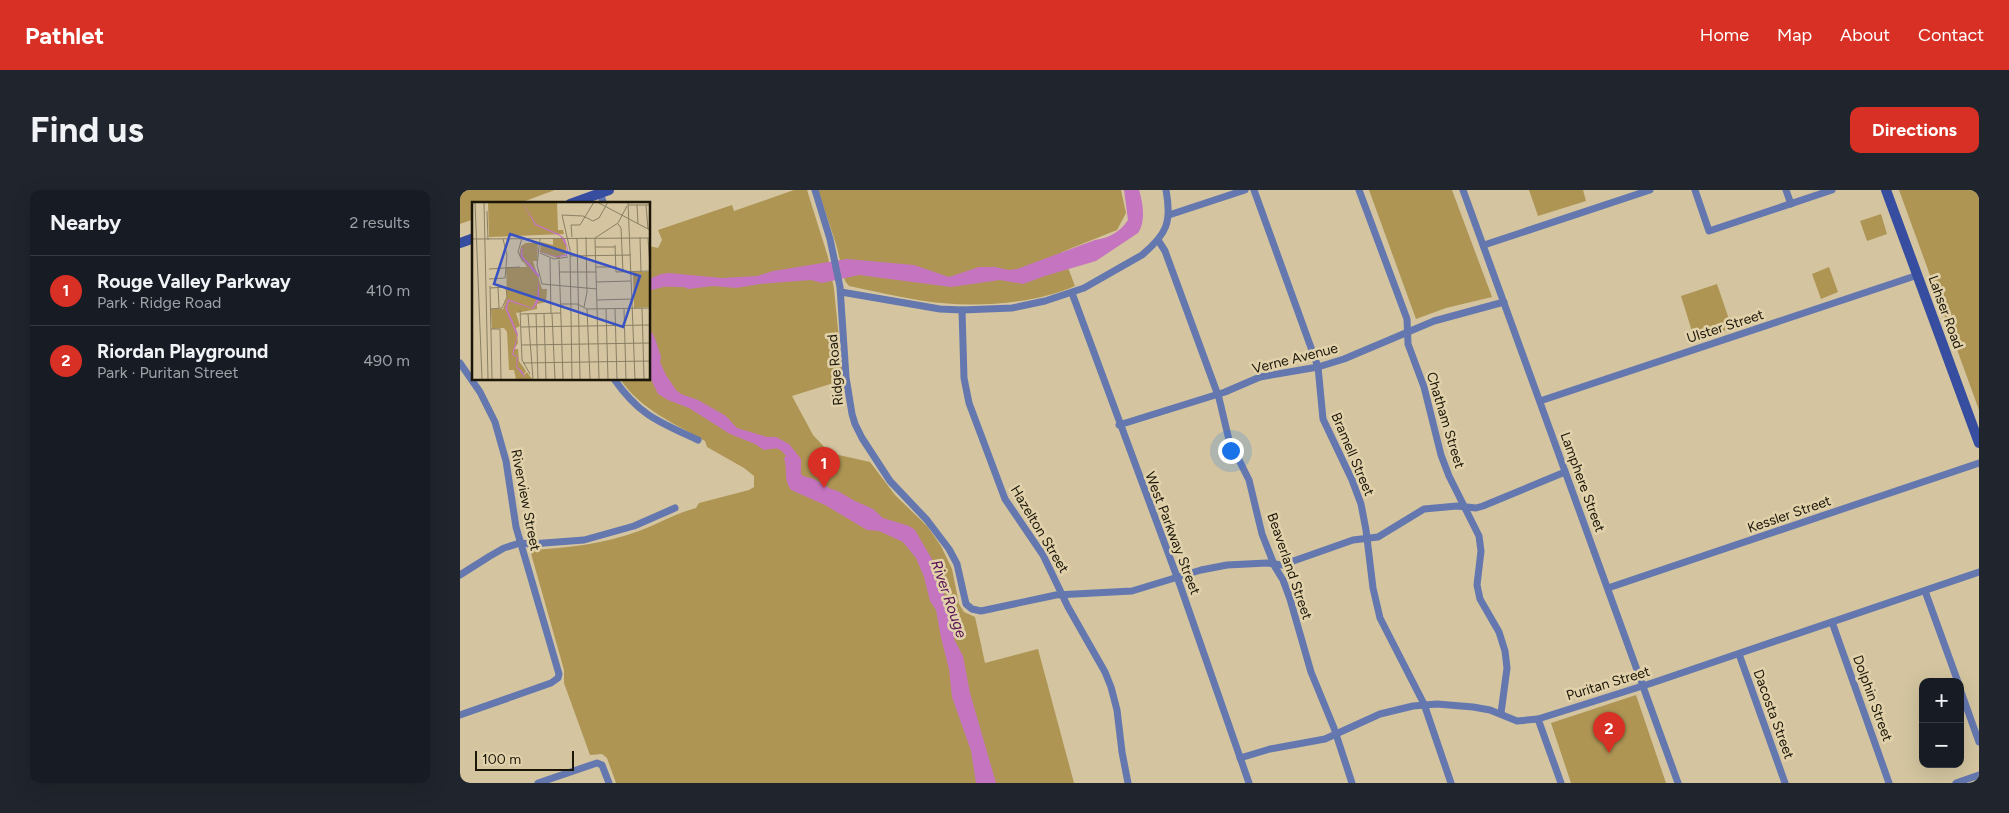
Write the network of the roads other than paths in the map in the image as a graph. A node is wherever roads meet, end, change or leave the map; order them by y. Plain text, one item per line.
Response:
1 (815, 190) edge
2 (1166, 190) edge
3 (1244, 190) edge
4 (1254, 190) edge
5 (1359, 190) edge
6 (1463, 190) edge
7 (1650, 190) edge
8 (1695, 190) edge
9 (1786, 190) edge
10 (1832, 190) edge
11 (1886, 190) edge
12 (604, 191) edge
13 (575, 202) edge
14 (1791, 204) junction
15 (1170, 214) junction
16 (472, 239) edge
17 (1158, 240) junction
18 (460, 243) edge
19 (1484, 245) junction
20 (1918, 275) junction
21 (840, 289) junction
22 (1072, 293) junction
23 (1504, 302) junction
24 (962, 310) junction
25 (1408, 332) junction
26 (460, 364) edge
27 (1318, 367) junction
28 (615, 380) edge
29 (1217, 394) junction
30 (1540, 401) junction
31 (1119, 425) junction
32 (698, 440) dead end
33 (1979, 443) edge
34 (1979, 463) edge
35 (1565, 472) junction
36 (1465, 506) junction
37 (675, 508) dead end
38 (1368, 538) junction
39 (520, 543) junction
40 (1274, 564) junction
41 (1979, 572) edge
42 (460, 575) edge
43 (1177, 578) junction
44 (1608, 588) junction
45 (1925, 591) junction
46 (1062, 594) junction
47 (1832, 622) junction
48 (1739, 654) junction
49 (1957, 678) edge
50 (1643, 685) junction
51 (1964, 700) edge
52 (1424, 704) junction
53 (1500, 714) junction
54 (460, 715) edge
55 (1538, 718) junction
56 (1336, 735) junction
57 (1979, 742) edge
58 (1240, 758) junction
59 (1979, 775) edge
60 (538, 783) edge
61 (609, 783) edge
62 (1128, 783) edge
63 (1249, 783) edge
64 (1352, 783) edge
65 (1451, 783) edge
66 (1561, 783) edge
67 (1678, 783) edge
68 (1785, 783) edge
69 (1889, 783) edge
70 (1956, 783) edge

1 - 21 street, Ridge Road
2 - 15 street
3 - 15 street
4 - 27 street, Bramell Street
5 - 25 street, Chatham Street
6 - 19 street, Lamphere Street
7 - 19 street
8 - 14 street
9 - 14 street
10 - 14 street
11 - 20 main road, Lahser Road
12 - 13 main road
15 - 17 street
16 - 18 main road
17 - 22 street
17 - 29 street, Beaverland Street
19 - 23 street, Lamphere Street
20 - 30 street, Ulster Street
20 - 33 main road, Lahser Road
21 - 24 street
21 - 46 street, Ridge Road
22 - 24 street
22 - 31 street, West Parkway Street
23 - 25 street, Verne Avenue
23 - 30 street, Lamphere Street
24 - 46 street, Hazelton Street
25 - 27 street, Verne Avenue
25 - 36 street, Chatham Street
26 - 39 street, Riverview Street
27 - 29 street, Verne Avenue
27 - 38 street, Bramell Street
28 - 32 street
29 - 31 street, Verne Avenue
29 - 40 street, Beaverland Street
30 - 35 street, Lamphere Street
31 - 43 street, West Parkway Street
34 - 44 street, Kessler Street
35 - 36 street
35 - 44 street, Lamphere Street
36 - 38 street
36 - 53 street, Chatham Street
37 - 39 street
38 - 40 street
38 - 52 street, Bramell Street
39 - 42 street
39 - 54 street, Riverview Street
40 - 43 street
40 - 56 street, Beaverland Street
41 - 45 street, Puritan Street
43 - 46 street
43 - 58 street, West Parkway Street
44 - 50 street, Lamphere Street
45 - 47 street, Puritan Street
45 - 49 street
46 - 62 street, Hazelton Street
47 - 48 street, Puritan Street
47 - 69 street, Dolphin Street
48 - 50 street, Puritan Street
48 - 68 street, Dacosta Street
50 - 55 street, Puritan Street
50 - 67 street, Lamphere Street
51 - 57 street
52 - 53 street, Puritan Street
52 - 56 street, Puritan Street
52 - 65 street, Bramell Street
53 - 55 street, Puritan Street
55 - 66 street
56 - 58 street, Puritan Street
56 - 64 street, Beaverland Street
58 - 63 street, West Parkway Street
59 - 70 street
60 - 61 street

